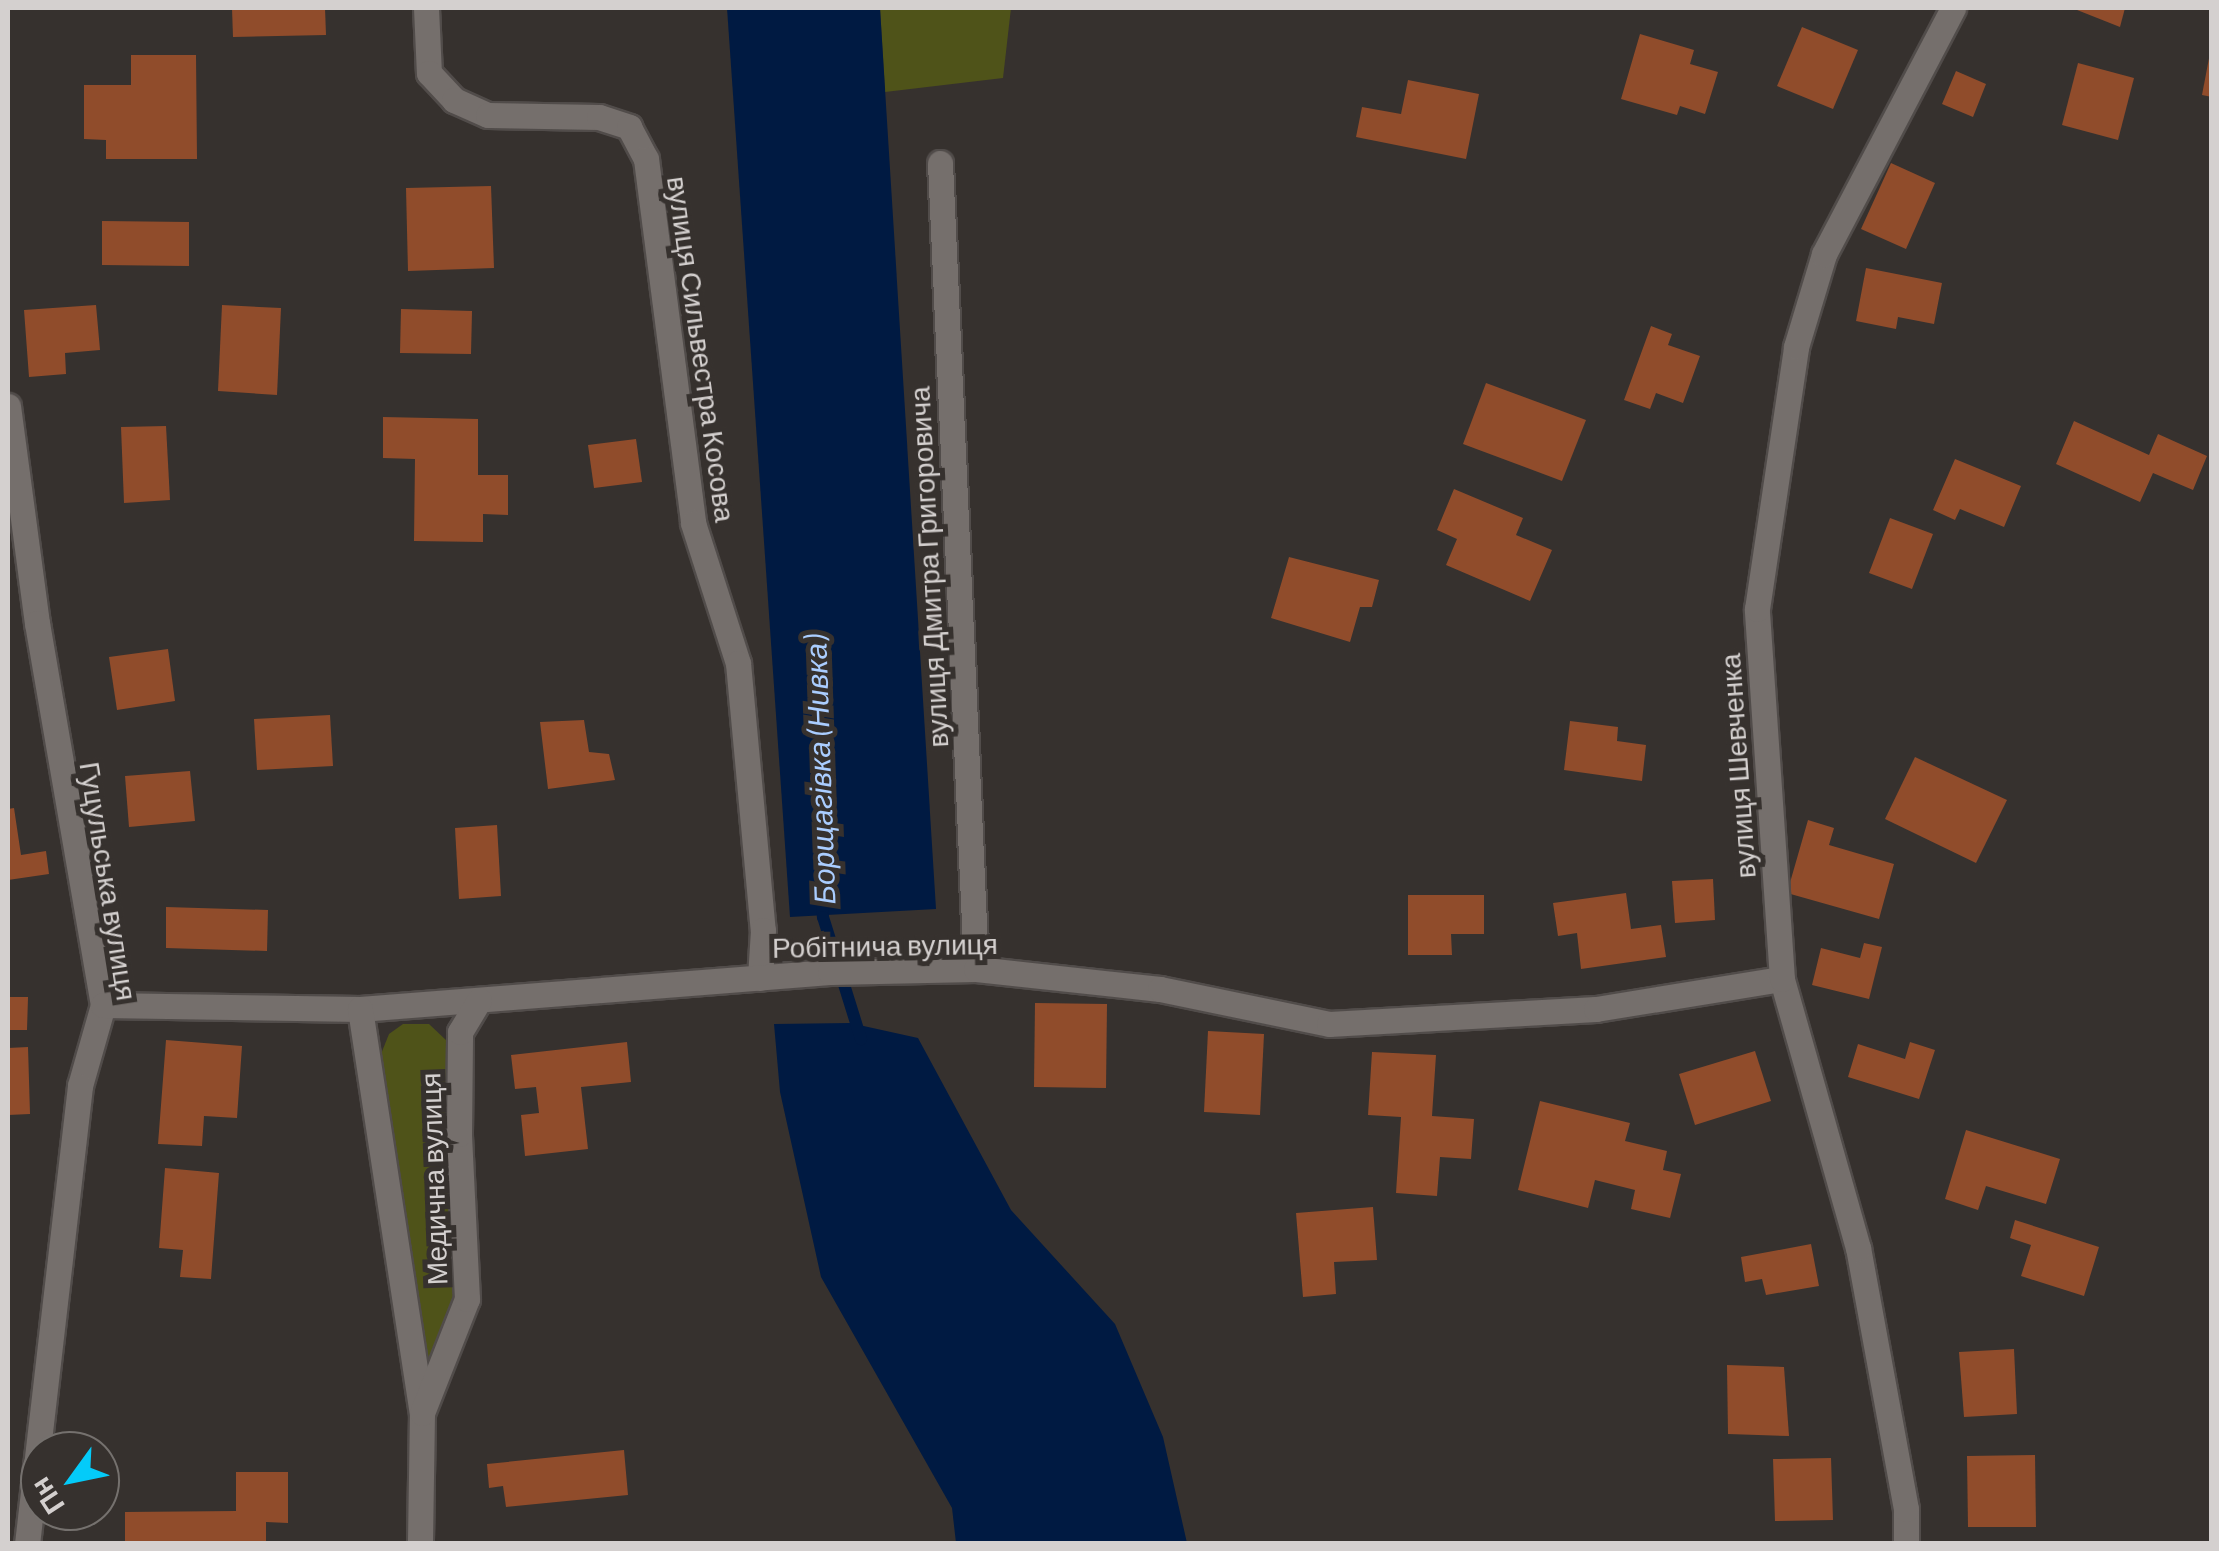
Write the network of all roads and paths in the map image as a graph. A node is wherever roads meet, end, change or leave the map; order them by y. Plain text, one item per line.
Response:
1 (426, 8) edge
2 (1953, 8) edge
3 (940, 163) dead end
4 (8, 406) edge
5 (976, 969) junction
6 (760, 978) junction
7 (1782, 979) junction
8 (479, 1000) junction
9 (103, 1005) junction
10 (360, 1009) junction
11 (422, 1413) junction
12 (27, 1544) edge
13 (420, 1544) edge
14 (1906, 1544) edge

1 - 6 street, вулиця Сильвестра Косова
2 - 7 street, вулиця Шевченка
3 - 5 street, вулиця Дмитра Григоровича
4 - 9 street, Гуцульська вулиця
5 - 6 street, Робітнича вулиця
5 - 7 street, Робітнича вулиця
6 - 8 street, Робітнича вулиця
7 - 14 street, вулиця Шевченка
8 - 10 street, Робітнича вулиця
8 - 11 street, Медична вулиця
9 - 10 street, Робітнича вулиця
9 - 12 street, Гуцульська вулиця
10 - 11 street, Медична вулиця
11 - 13 street, Медична вулиця

